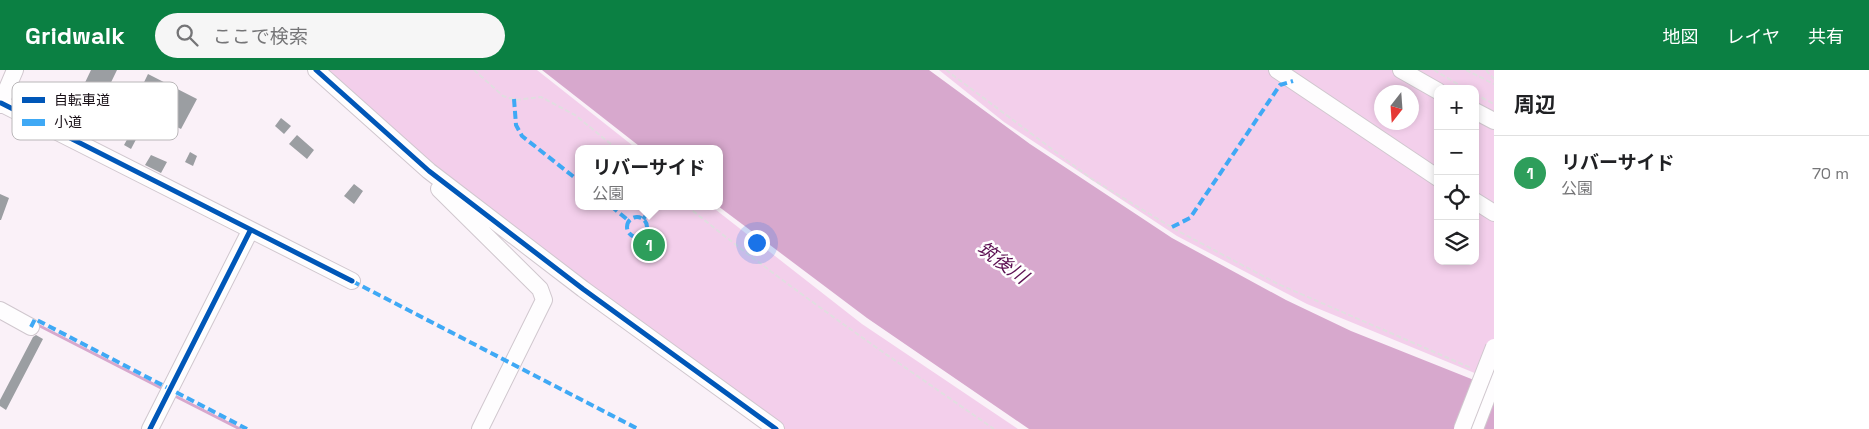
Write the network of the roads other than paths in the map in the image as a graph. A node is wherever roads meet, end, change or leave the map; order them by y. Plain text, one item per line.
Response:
1 (15, 70) edge
2 (316, 70) edge
3 (1277, 70) edge
4 (1401, 70) edge
5 (1434, 89) edge
6 (0, 104) edge
7 (12, 110) edge
8 (1479, 113) edge
9 (1494, 121) edge
10 (71, 140) edge
11 (429, 170) junction
12 (1434, 175) edge
13 (1479, 203) edge
14 (1494, 212) edge
15 (250, 231) junction
16 (352, 281) dead end
17 (0, 310) edge
18 (30, 327) dead end
19 (1494, 347) edge
20 (1494, 379) edge
21 (150, 429) edge
22 (480, 429) edge
23 (776, 429) edge
24 (1462, 429) edge
25 (1474, 429) edge

1 - 6 street
2 - 11 street
3 - 12 street
4 - 5 street
6 - 7 street
8 - 9 street
10 - 15 street
11 - 22 street
11 - 23 street
13 - 14 street
15 - 16 street
15 - 21 street
17 - 18 street
19 - 24 street, bridge
20 - 25 street

